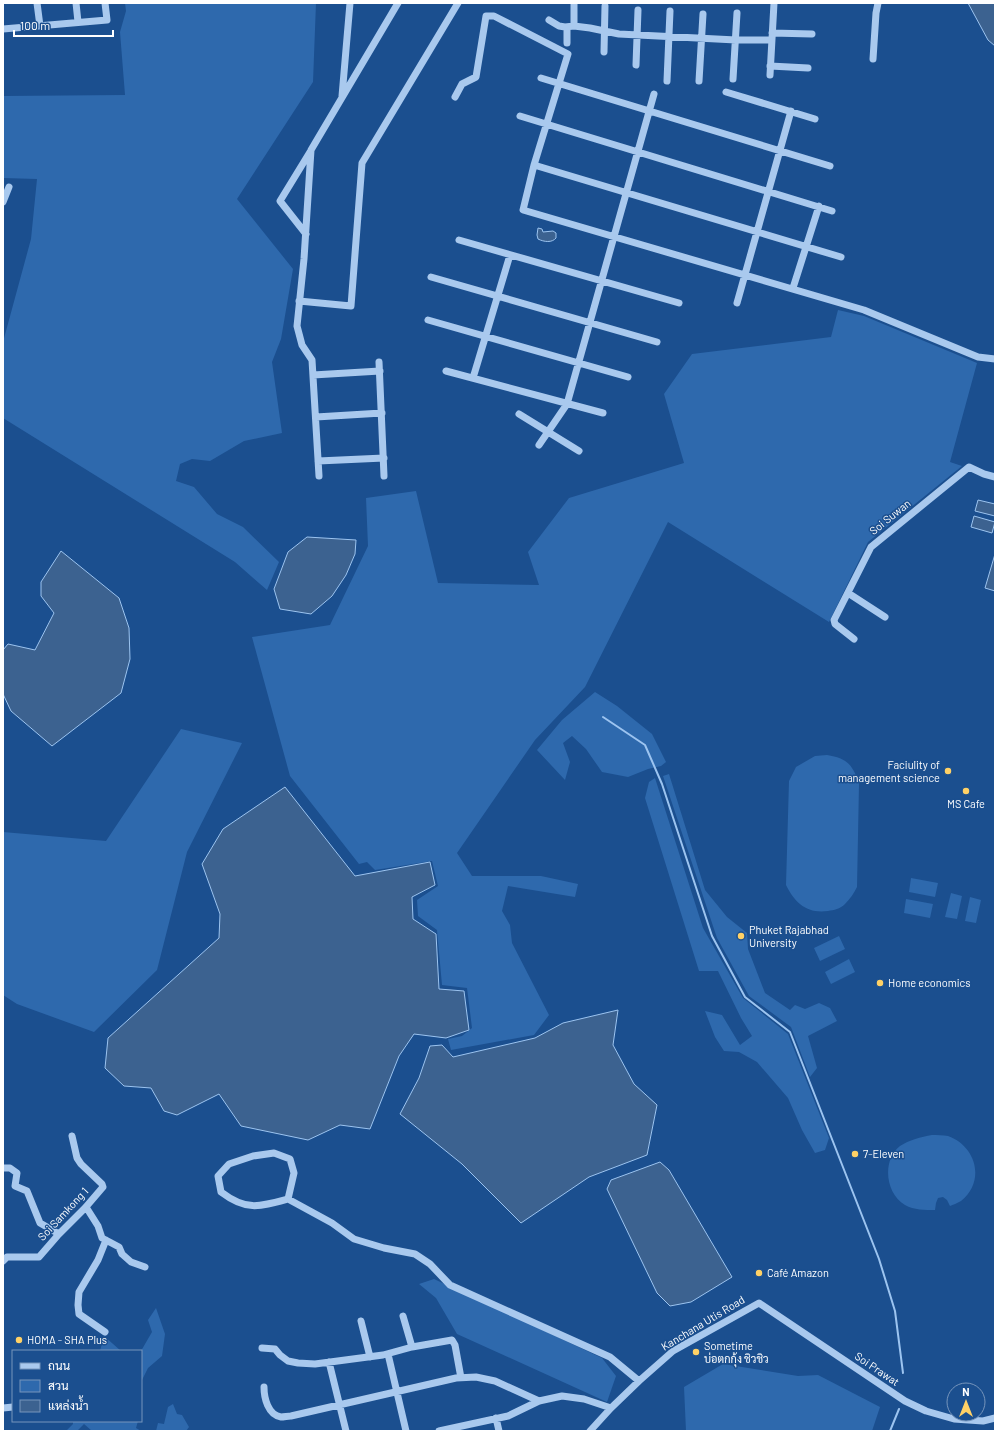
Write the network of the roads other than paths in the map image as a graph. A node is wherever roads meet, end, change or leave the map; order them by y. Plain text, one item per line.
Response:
1 (37, 3) edge
2 (76, 3) edge
3 (105, 3) edge
4 (350, 3) edge
5 (398, 3) edge
6 (458, 3) edge
7 (774, 3) edge
8 (878, 3) edge
9 (574, 4) edge
10 (605, 6) dead end
11 (638, 10) dead end
12 (670, 11) dead end
13 (737, 13) dead end
14 (703, 14) dead end
15 (549, 20) dead end
16 (78, 22) junction
17 (40, 26) junction
18 (571, 26) junction
19 (3, 29) edge
20 (605, 31) junction
21 (637, 34) junction
22 (812, 34) dead end
23 (669, 36) junction
24 (772, 36) junction
25 (701, 38) junction
26 (736, 40) junction
27 (567, 43) dead end
28 (604, 52) dead end
29 (873, 59) dead end
30 (636, 65) dead end
31 (770, 66) junction
32 (808, 68) dead end
33 (770, 75) dead end
34 (541, 78) dead end
35 (733, 79) dead end
36 (668, 81) dead end
37 (699, 81) dead end
38 (559, 84) junction
39 (726, 92) dead end
40 (654, 94) dead end
41 (342, 98) junction
42 (455, 98) dead end
43 (649, 111) junction
44 (791, 111) junction
45 (520, 116) dead end
46 (815, 119) dead end
47 (546, 124) junction
48 (311, 150) junction
49 (637, 151) junction
50 (780, 151) junction
51 (534, 164) junction
52 (830, 166) dead end
53 (8, 187) dead end
54 (768, 191) junction
55 (626, 193) junction
56 (3, 202) edge
57 (819, 206) junction
58 (832, 211) dead end
59 (757, 231) junction
60 (306, 234) junction
61 (614, 236) junction
62 (459, 240) dead end
63 (807, 246) junction
64 (510, 255) junction
65 (840, 257) dead end
66 (745, 275) junction
67 (431, 277) dead end
68 (601, 281) junction
69 (792, 288) junction
70 (497, 296) junction
71 (299, 301) junction
72 (679, 303) dead end
73 (736, 303) dead end
74 (428, 320) dead end
75 (589, 323) junction
76 (486, 337) junction
77 (656, 342) dead end
78 (995, 359) edge
79 (379, 362) dead end
80 (578, 363) junction
81 (380, 371) junction
82 (446, 371) dead end
83 (313, 375) junction
84 (628, 376) dead end
85 (473, 378) junction
86 (567, 404) junction
87 (382, 413) junction
88 (602, 413) dead end
89 (519, 414) dead end
90 (316, 417) junction
91 (548, 432) junction
92 (539, 445) dead end
93 (579, 451) dead end
94 (384, 458) junction
95 (318, 461) junction
96 (319, 476) dead end
97 (384, 476) dead end
98 (995, 477) edge
99 (848, 593) junction
100 (885, 616) dead end
101 (854, 639) dead end
102 (72, 1136) dead end
103 (3, 1168) edge
104 (288, 1199) junction
105 (86, 1207) junction
106 (59, 1234) junction
107 (106, 1240) junction
108 (4, 1258) edge
109 (145, 1267) dead end
110 (759, 1303) joint
111 (403, 1316) dead end
112 (361, 1321) dead end
113 (104, 1332) dead end
114 (262, 1348) dead end
115 (412, 1348) junction
116 (388, 1354) junction
117 (370, 1357) junction
118 (329, 1362) junction
119 (461, 1378) junction
120 (639, 1381) junction
121 (264, 1387) dead end
122 (396, 1391) junction
123 (539, 1401) junction
124 (340, 1404) junction
125 (611, 1408) junction
126 (496, 1418) junction
127 (995, 1418) edge
128 (346, 1431) edge
129 (406, 1431) edge
130 (439, 1431) edge
131 (499, 1431) edge
132 (590, 1431) edge

1 - 17 street
2 - 16 street
3 - 16 street
4 - 41 street
5 - 41 street
6 - 71 street
7 - 24 street
8 - 29 street
9 - 18 street
10 - 20 street
11 - 21 street
12 - 23 street
13 - 26 street
14 - 25 street
15 - 18 street
16 - 17 street
17 - 19 street
18 - 20 street
18 - 27 street
20 - 21 street
20 - 28 street
21 - 23 street
21 - 30 street
22 - 24 street
23 - 25 street
23 - 36 street
24 - 26 street
24 - 31 street
25 - 26 street
25 - 37 street
26 - 35 street
31 - 32 street
31 - 33 street
34 - 38 street
38 - 42 street
38 - 43 street
38 - 47 street
39 - 44 street
40 - 43 street
41 - 48 street
43 - 49 street
43 - 50 street
44 - 46 street
44 - 50 street
45 - 47 street
47 - 49 street
47 - 51 street
48 - 60 street
48 - 60 street
49 - 54 street
49 - 55 street
50 - 52 street
50 - 54 street
51 - 55 street
51 - 61 street
53 - 56 street
54 - 57 street
54 - 59 street
55 - 59 street
55 - 61 street
57 - 58 street
57 - 63 street
59 - 63 street
59 - 66 street
60 - 71 street
61 - 66 street
61 - 68 street
62 - 64 street
63 - 65 street
63 - 69 street
64 - 68 street
64 - 70 street
66 - 69 street
66 - 73 street
67 - 70 street
68 - 72 street
68 - 75 street
69 - 78 street
70 - 75 street
70 - 76 street
71 - 83 street
74 - 76 street
75 - 77 street
75 - 80 street
76 - 80 street
76 - 85 street
79 - 81 street
80 - 84 street
80 - 86 street
81 - 83 street
81 - 87 street
82 - 85 street
83 - 90 street
85 - 86 street
86 - 88 street
86 - 91 street
87 - 90 street
87 - 94 street
89 - 91 street
90 - 95 street
91 - 92 street
91 - 93 street
94 - 95 street
94 - 97 street
95 - 96 street
98 - 99 street, Soi Suwan
99 - 100 street
99 - 101 street, Soi Suwan
102 - 105 street, Soi Samkong 1
103 - 106 street
104 - 104 street
104 - 120 street
105 - 106 street, Soi Samkong 1
105 - 107 street
106 - 108 street, Soi Samkong 1
107 - 109 street
107 - 113 street
110 - 120 street, Kanchana Utis Road
110 - 127 street, Soi Prawat
111 - 115 street
112 - 117 street
114 - 118 street
115 - 116 street
115 - 119 street
116 - 117 street
116 - 122 street
117 - 118 street
118 - 124 street
119 - 122 street
119 - 123 street
120 - 125 street, Kanchana Utis Road
121 - 124 street
122 - 124 street
122 - 129 street
123 - 125 street
123 - 126 street
124 - 128 street
125 - 132 street, Kanchana Utis Road
126 - 130 street
126 - 131 street

